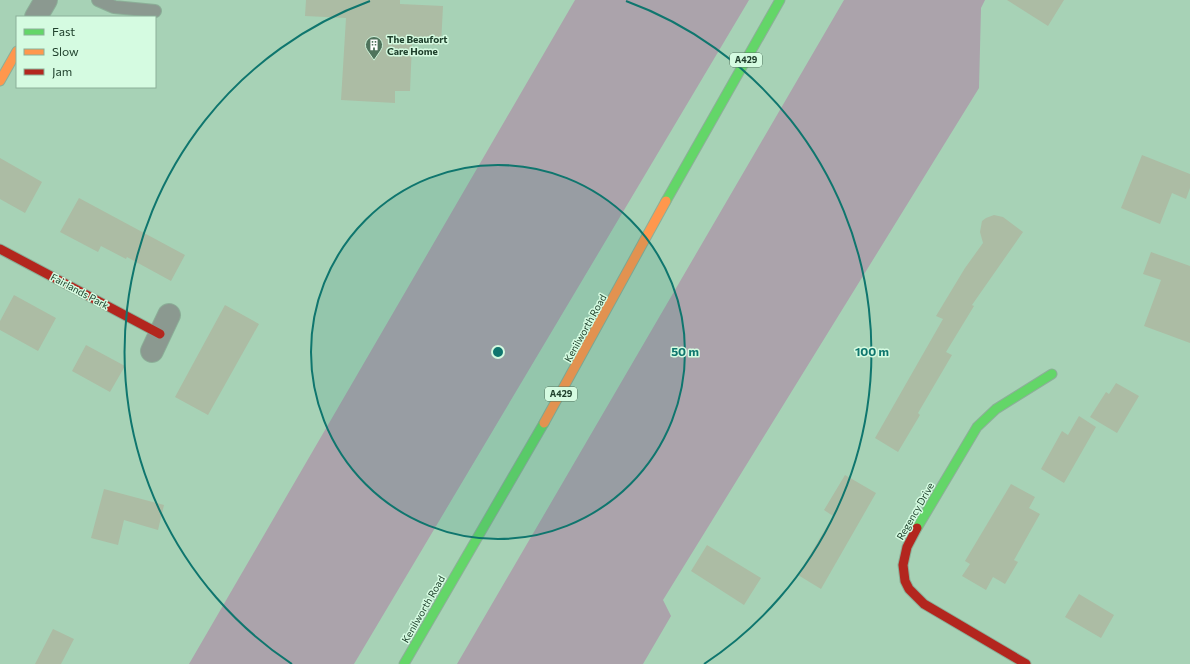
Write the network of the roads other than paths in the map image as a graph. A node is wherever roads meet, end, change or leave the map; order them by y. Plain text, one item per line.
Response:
1 (46, 0) edge
2 (98, 0) edge
3 (780, 0) edge
4 (155, 12) dead end
5 (37, 16) edge
6 (16, 53) edge
7 (0, 80) edge
8 (0, 249) edge
9 (160, 333) dead end
10 (1052, 374) dead end
11 (404, 664) edge
12 (1026, 664) edge

1 - 5 street
2 - 4 lane
3 - 11 main road, Kenilworth Road / A429
6 - 7 main road
8 - 9 main road, Fairlands Park
10 - 12 main road, Regency Drive

